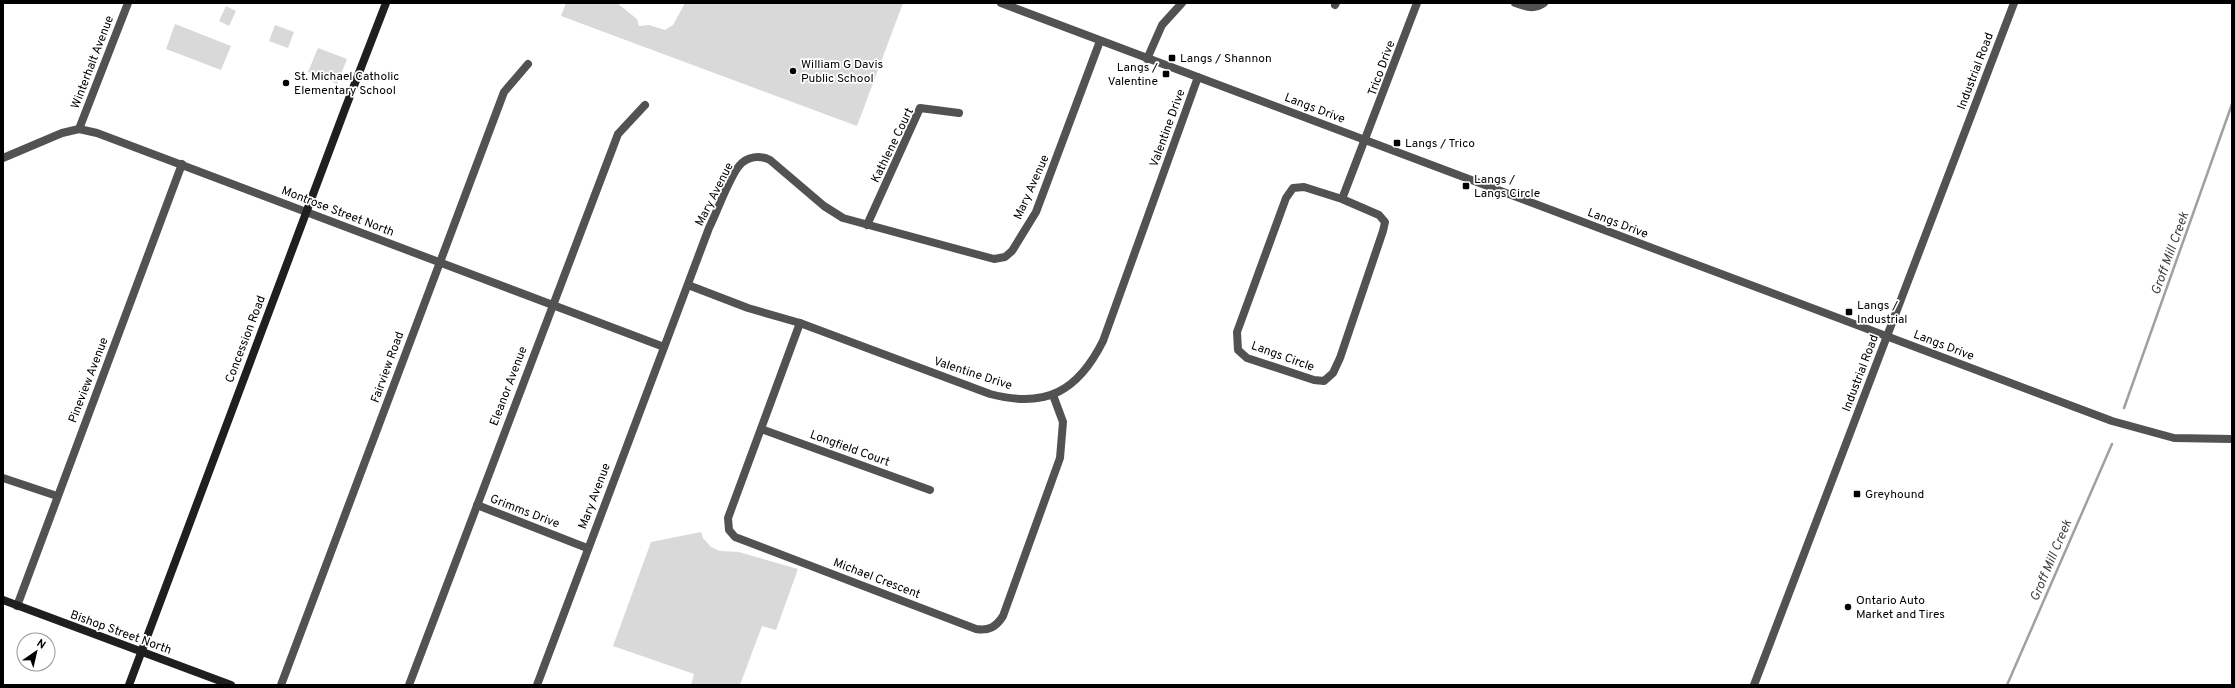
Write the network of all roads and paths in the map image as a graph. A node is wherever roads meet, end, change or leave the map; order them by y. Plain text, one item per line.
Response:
1 (128, 3) edge
2 (386, 3) edge
3 (1001, 3) edge
4 (1182, 3) edge
5 (1417, 3) edge
6 (1515, 3) edge
7 (1544, 3) edge
8 (2014, 3) edge
9 (1100, 41) junction
10 (1147, 59) junction
11 (528, 64) dead end
12 (1198, 77) junction
13 (645, 105) dead end
14 (959, 113) dead end
15 (79, 129) junction
16 (1366, 140) junction
17 (3, 158) edge
18 (182, 164) junction
19 (1342, 199) junction
20 (308, 212) junction
21 (868, 225) junction
22 (439, 262) junction
23 (688, 285) junction
24 (552, 305) junction
25 (800, 324) junction
26 (1887, 336) junction
27 (664, 347) junction
28 (1053, 395) junction
29 (761, 429) junction
30 (2232, 439) edge
31 (3, 478) edge
32 (930, 490) dead end
33 (57, 496) junction
34 (477, 505) junction
35 (587, 548) junction
36 (3, 600) edge
37 (17, 606) junction
38 (142, 652) junction
39 (129, 685) edge
40 (231, 685) edge
41 (281, 685) edge
42 (409, 685) edge
43 (537, 685) edge
44 (1754, 685) edge

1 - 15 street, Winterhalt Avenue
2 - 20 main road, Concession Road
3 - 9 street, Langs Drive
4 - 10 street
5 - 16 street, Trico Drive
6 - 7 street
8 - 26 street, Industrial Road
9 - 10 street, Langs Drive
9 - 21 street, Mary Avenue
10 - 12 street, Langs Drive
11 - 22 street, Fairview Road
12 - 16 street, Langs Drive
12 - 28 street, Valentine Drive
13 - 24 street, Eleanor Avenue
14 - 21 street, Kathlene Court
15 - 17 street, Montrose Street North
15 - 18 street, Montrose Street North
16 - 19 street
16 - 26 street, Langs Drive
18 - 20 street, Montrose Street North
18 - 33 street, Pineview Avenue
19 - 19 street, Langs Circle
20 - 22 street, Montrose Street North
20 - 38 main road, Concession Road
21 - 23 street, Mary Avenue
22 - 24 street, Montrose Street North
22 - 41 street, Fairview Road
23 - 25 street, Valentine Drive
23 - 27 street, Mary Avenue
24 - 27 street, Montrose Street North
24 - 34 street, Eleanor Avenue
25 - 28 street, Valentine Drive
25 - 29 street, Michael Crescent
26 - 30 street, Langs Drive
26 - 44 street, Industrial Road
27 - 35 street, Mary Avenue
28 - 29 street, Michael Crescent
29 - 32 street, Longfield Court
31 - 33 street
33 - 37 street, Pineview Avenue
34 - 35 street, Grimms Drive
34 - 42 street, Eleanor Avenue
35 - 43 street, Mary Avenue
36 - 37 main road, Bishop Street North
37 - 38 main road, Bishop Street North
38 - 39 main road, Concession Road
38 - 40 main road, Bishop Street North

